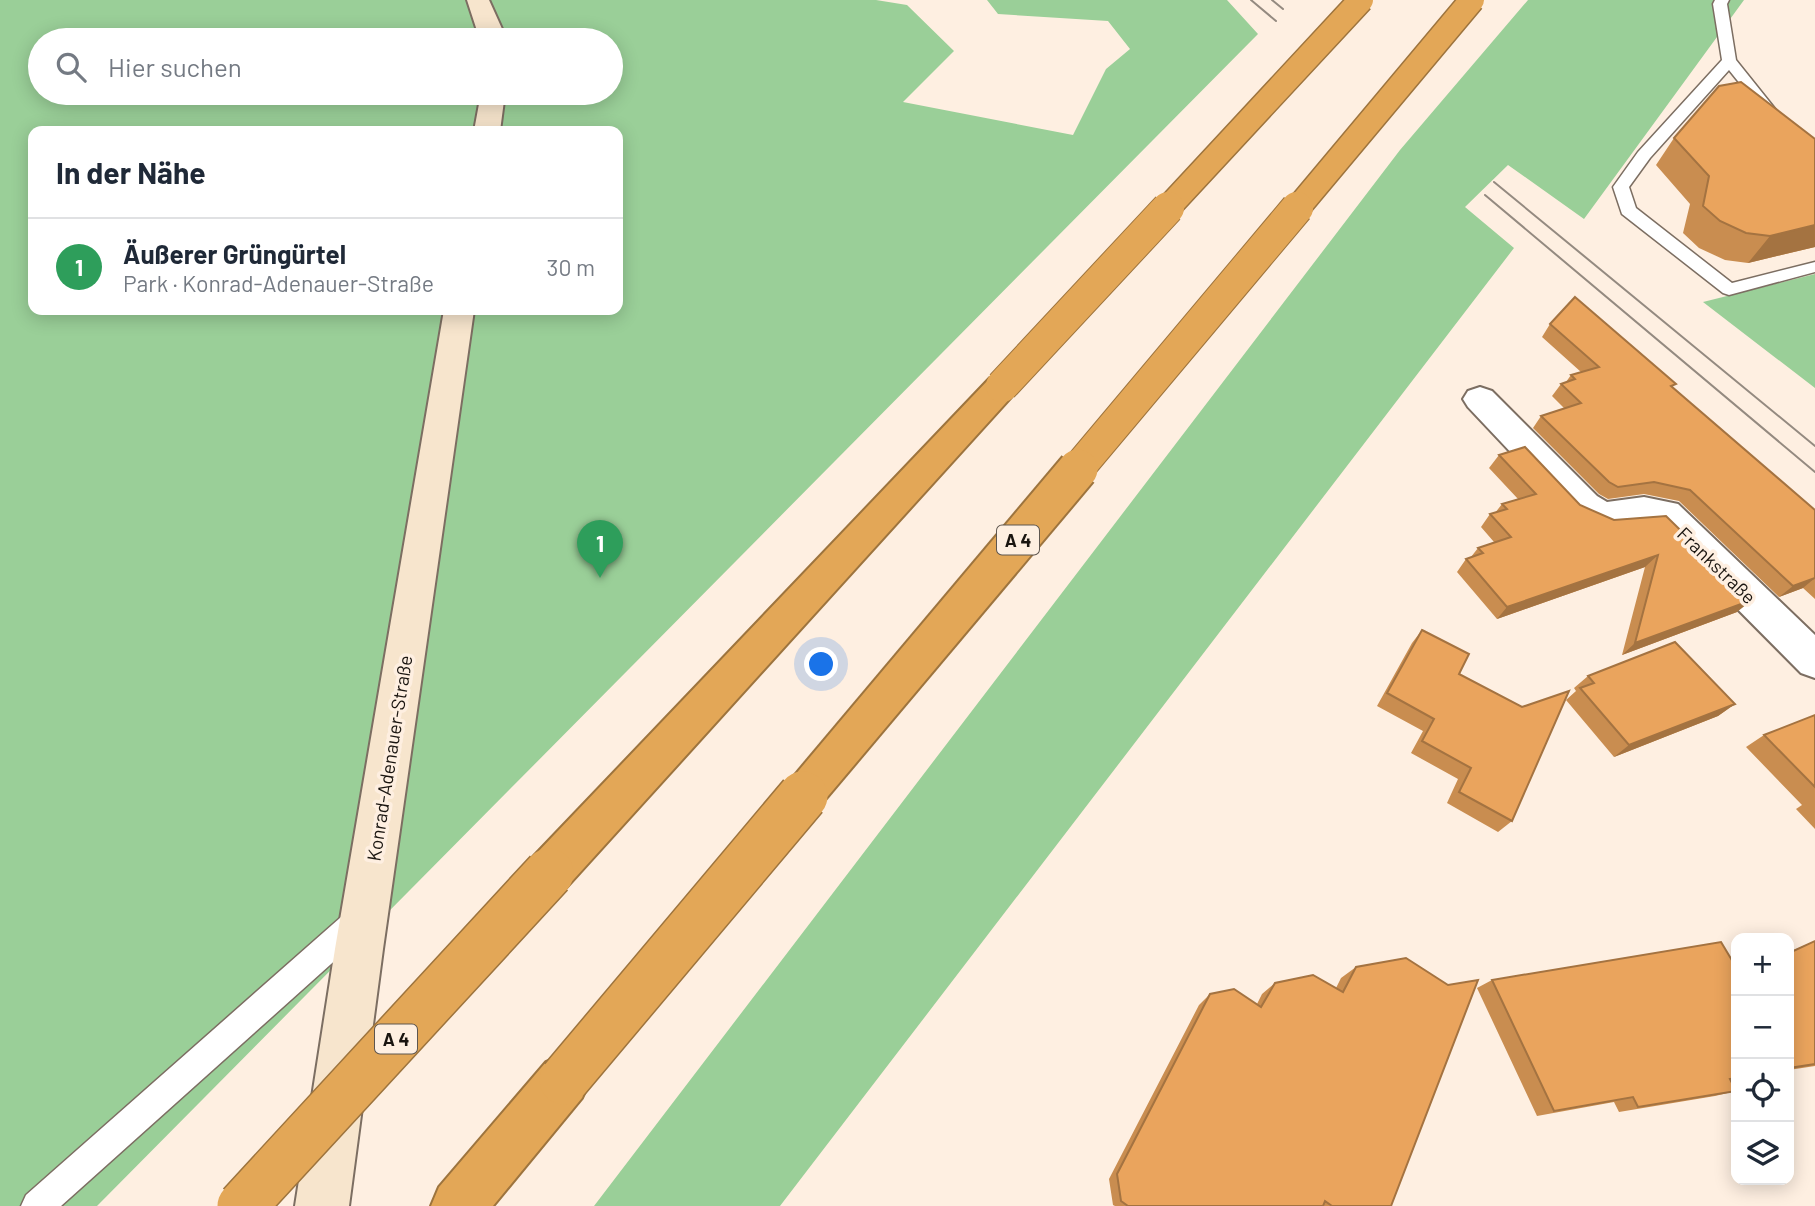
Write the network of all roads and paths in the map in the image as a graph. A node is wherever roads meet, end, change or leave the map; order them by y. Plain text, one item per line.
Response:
1 (478, 0) edge
2 (1361, 0) edge
3 (1472, 0) edge
4 (1722, 0) edge
5 (489, 28) edge
6 (1729, 61) junction
7 (491, 105) edge
8 (488, 126) edge
9 (1815, 159) edge
10 (1815, 267) edge
11 (458, 315) edge
12 (1480, 399) dead end
13 (1815, 661) edge
14 (364, 915) junction
15 (37, 1206) edge
16 (242, 1206) edge
17 (322, 1206) edge
18 (458, 1206) edge

1 - 5 street
2 - 16 highway, A 4, bridge
3 - 18 highway, A 4, bridge
4 - 6 lane
6 - 9 lane
6 - 10 lane
7 - 8 street
11 - 14 street, Konrad-Adenauer-Straße
12 - 13 street, Frankstraße
14 - 15 lane
14 - 17 street, Konrad-Adenauer-Straße

